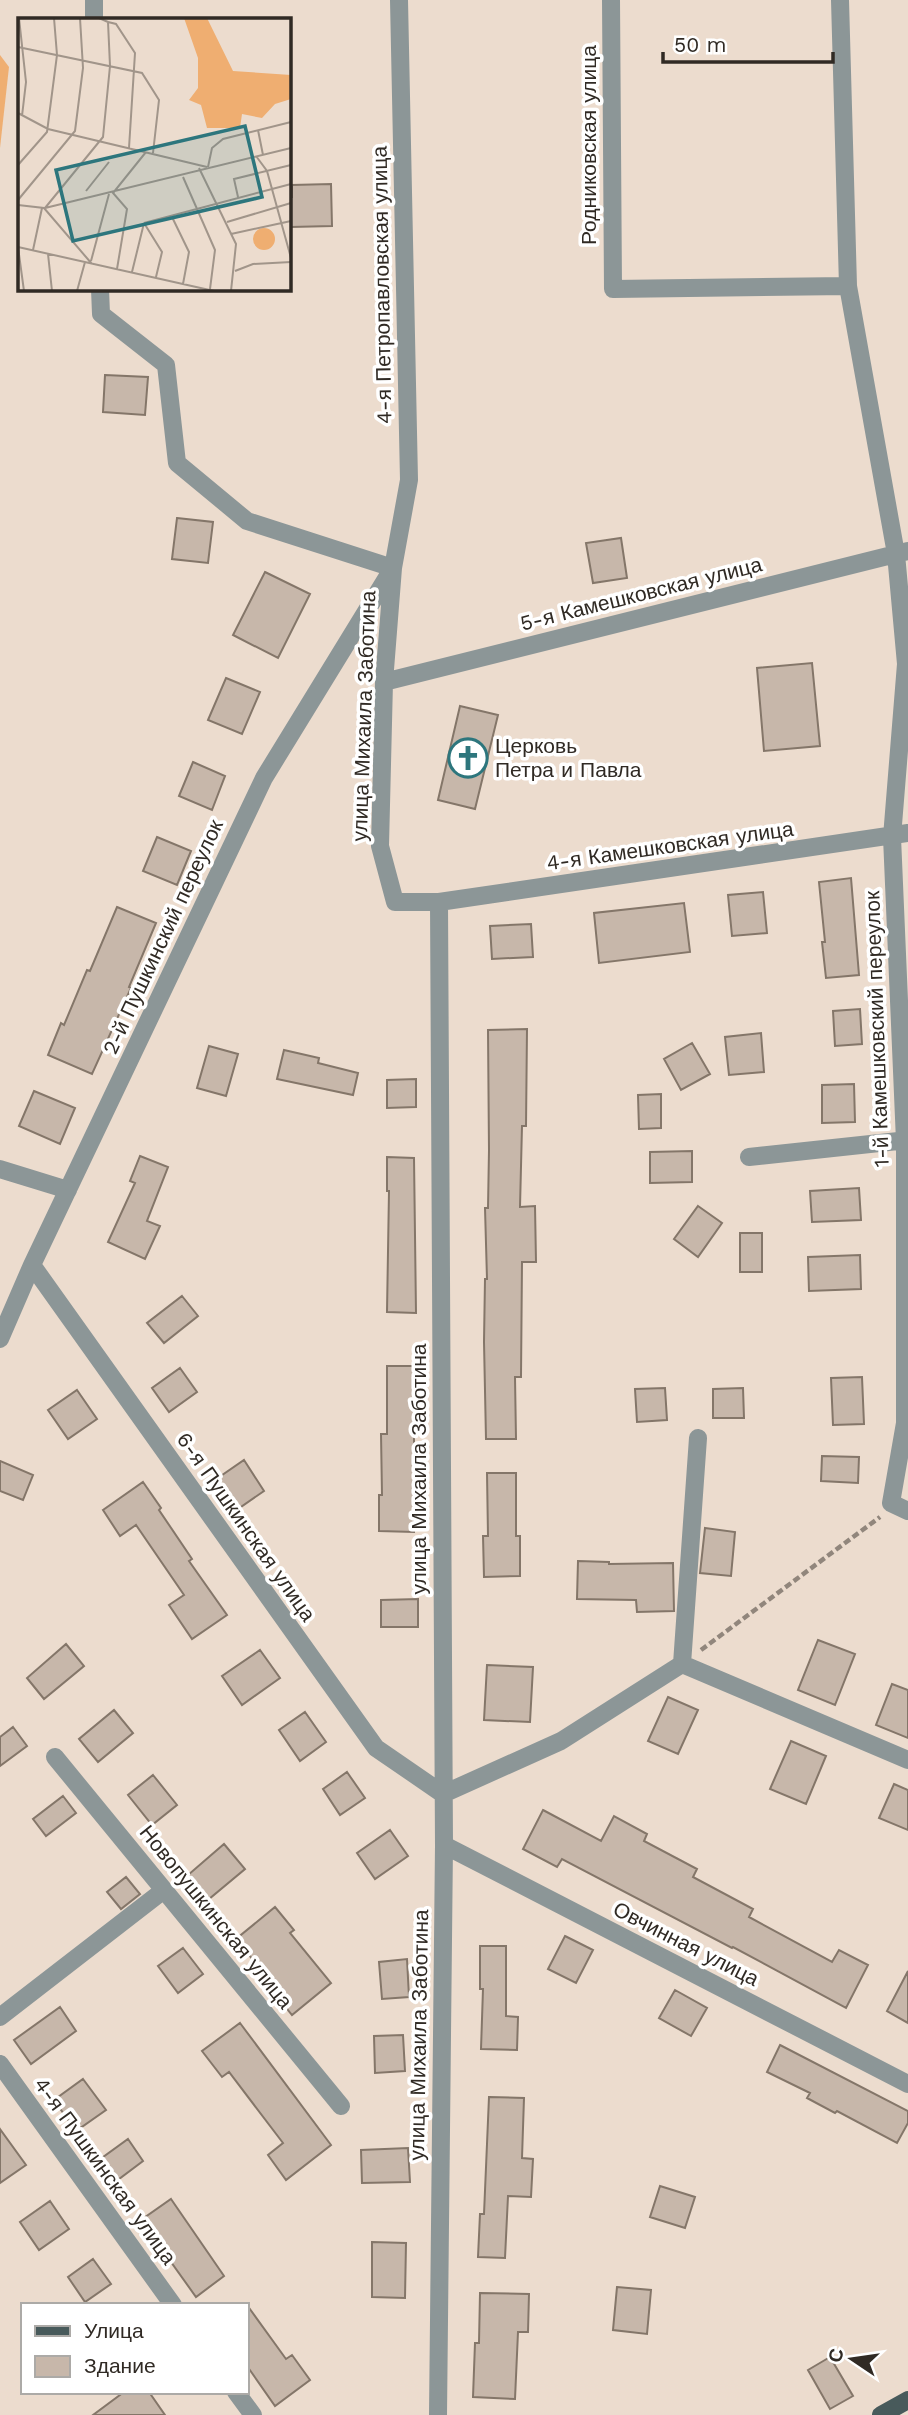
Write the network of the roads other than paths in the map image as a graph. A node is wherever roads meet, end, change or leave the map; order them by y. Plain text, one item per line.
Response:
1 (94, 0) edge
2 (399, 0) edge
3 (611, 0) edge
4 (840, 0) edge
5 (94, 18) edge
6 (848, 286) junction
7 (100, 290) edge
8 (902, 552) edge
9 (393, 568) junction
10 (384, 682) junction
11 (900, 835) edge
12 (439, 902) junction
13 (907, 1140) edge
14 (749, 1157) dead end
15 (0, 1169) edge
16 (68, 1190) junction
17 (32, 1265) junction
18 (0, 1339) edge
19 (698, 1438) dead end
20 (908, 1490) edge
21 (891, 1503) junction
22 (908, 1511) edge
23 (682, 1664) junction
24 (55, 1757) dead end
25 (908, 1760) edge
26 (443, 1794) junction
27 (443, 1845) junction
28 (164, 1889) junction
29 (0, 2017) edge
30 (0, 2064) edge
31 (908, 2084) edge
32 (341, 2106) dead end
33 (172, 2303) edge
34 (237, 2394) edge
35 (908, 2400) edge
36 (253, 2415) edge
37 (438, 2415) edge
38 (881, 2415) edge

1 - 5 street
2 - 9 street, 4-я Петропавловская улица
3 - 6 street, Родниковская улица
4 - 6 street, 1-й Камешковский переулок
6 - 8 street, 1-й Камешковский переулок
7 - 9 street
8 - 10 street, 5-я Камешковская улица
8 - 11 street, 1-й Камешковский переулок
9 - 10 street, улица Михаила Заботина
9 - 16 street, 2-й Пушкинский переулок
10 - 12 street, улица Михаила Заботина
11 - 12 street, 4-я Камешковская улица
11 - 13 street, 1-й Камешковский переулок
12 - 26 street, улица Михаила Заботина
13 - 14 street
13 - 21 street, 1-й Камешковский переулок
15 - 16 street
16 - 17 street, 2-й Пушкинский переулок
17 - 18 street, 2-й Пушкинский переулок
17 - 26 street, 6-я Пушкинская улица
19 - 23 street
20 - 21 street
21 - 22 street
23 - 25 street
23 - 26 street
24 - 28 street, Новопушкинская улица
26 - 27 street, улица Михаила Заботина
27 - 31 street, Овчинная улица
27 - 37 street, улица Михаила Заботина
28 - 29 street
28 - 32 street, Новопушкинская улица
30 - 33 street, 4-я Пушкинская улица
34 - 36 street
35 - 38 main road

